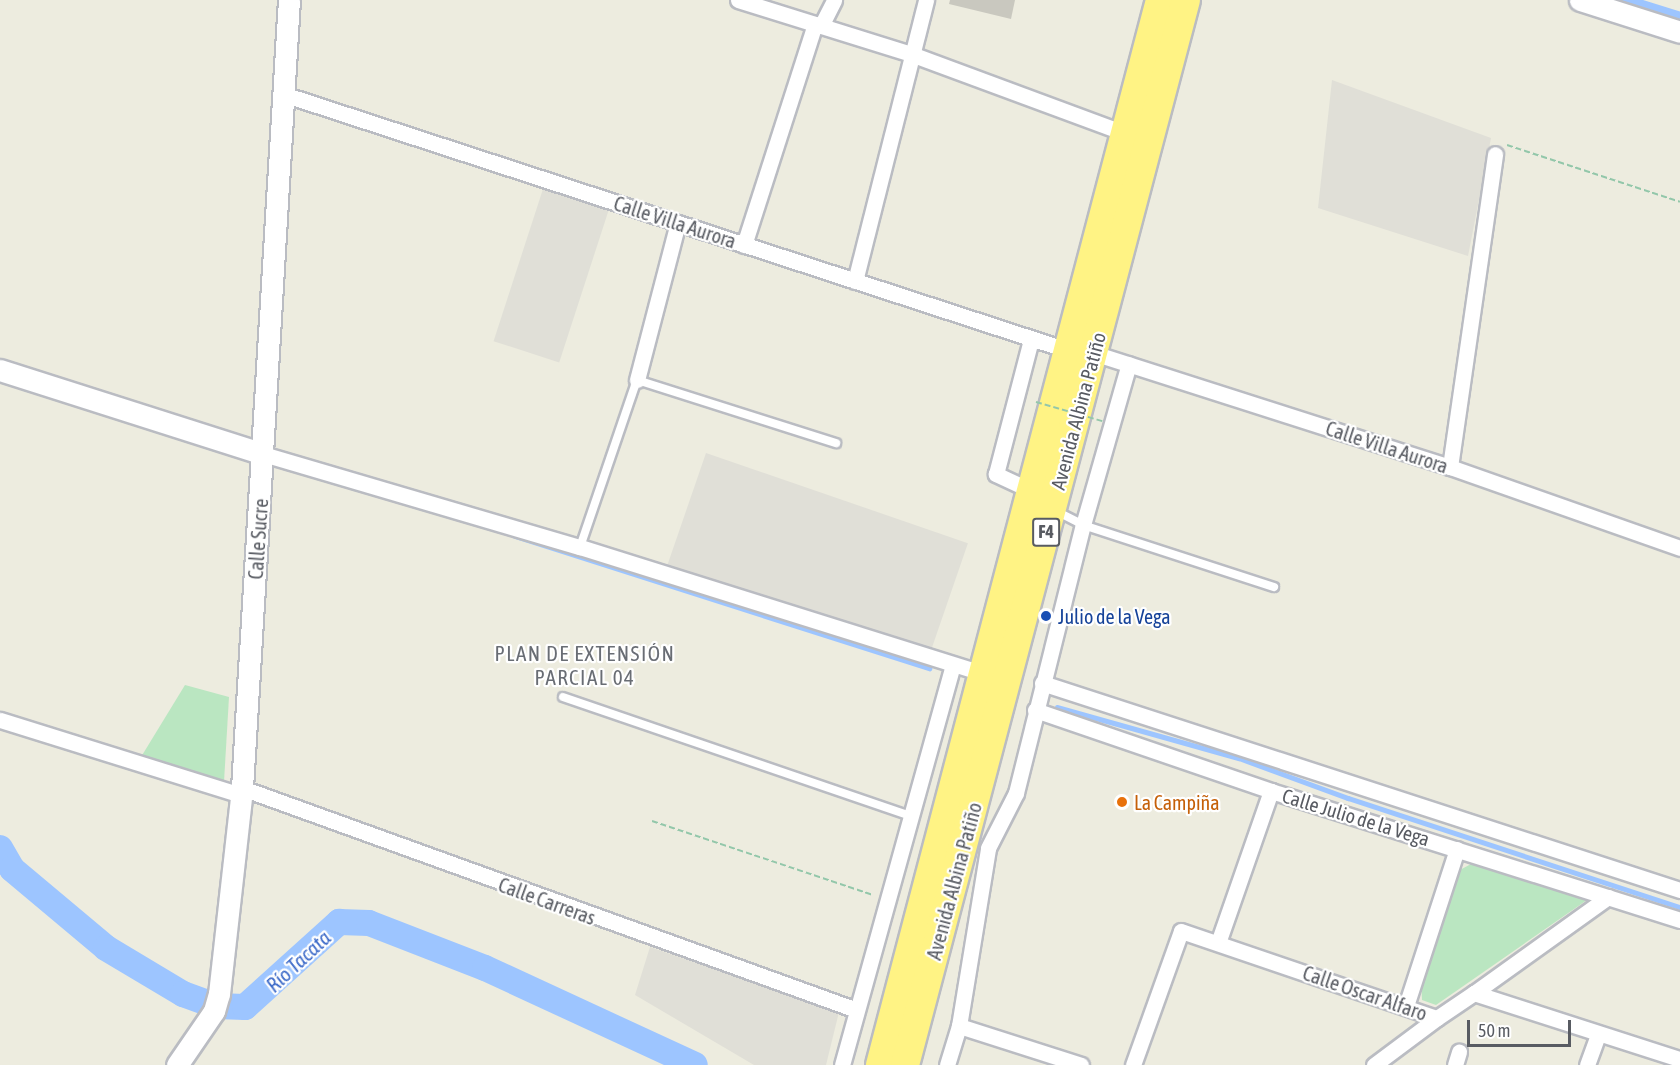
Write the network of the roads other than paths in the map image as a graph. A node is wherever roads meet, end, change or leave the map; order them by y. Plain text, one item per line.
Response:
1 (289, 0) edge
2 (738, 0) edge
3 (834, 0) edge
4 (926, 0) edge
5 (1160, 0) edge
6 (1186, 0) edge
7 (1580, 0) edge
8 (818, 25) junction
9 (1680, 32) edge
10 (911, 54) junction
11 (283, 94) junction
12 (1125, 133) junction
13 (1495, 154) road end
14 (678, 223) junction
15 (744, 245) junction
16 (855, 281) junction
17 (1031, 340) junction
18 (1080, 351) junction
19 (1129, 364) junction
20 (0, 370) edge
21 (637, 380) junction
22 (836, 444) dead end
23 (263, 454) junction
24 (1450, 467) junction
25 (1030, 490) junction
26 (1052, 509) junction
27 (1083, 525) junction
28 (1680, 546) edge
29 (580, 547) junction
30 (1274, 587) dead end
31 (953, 665) junction
32 (981, 673) junction
33 (1042, 683) junction
34 (563, 697) dead end
35 (1035, 710) junction
36 (0, 720) edge
37 (1271, 791) junction
38 (242, 792) junction
39 (908, 815) junction
40 (1457, 849) junction
41 (1680, 890) edge
42 (1608, 897) junction
43 (1680, 920) edge
44 (1218, 943) junction
45 (1474, 993) junction
46 (1406, 1006) junction
47 (854, 1009) junction
48 (1437, 1018) junction
49 (959, 1026) junction
50 (1598, 1034) junction
51 (1680, 1059) edge
52 (177, 1065) edge
53 (842, 1065) edge
54 (880, 1065) edge
55 (905, 1065) edge
56 (947, 1065) edge
57 (1081, 1065) edge
58 (1133, 1065) edge
59 (1374, 1065) edge
60 (1587, 1065) edge

1 - 11 main road, Calle Sucre
2 - 8 street
3 - 8 street
4 - 10 street
5 - 12 highway, Avenida Albina Patiño / F4
6 - 18 highway, Avenida Albina Patiño / F4
7 - 9 main road
8 - 10 street
8 - 15 street
10 - 12 street
10 - 16 street
11 - 14 street, Calle Villa Aurora
11 - 23 main road, Calle Sucre
12 - 18 highway, Avenida Albina Patiño / F4
13 - 24 street
14 - 15 street, Calle Villa Aurora
14 - 21 street
15 - 16 street, Calle Villa Aurora
16 - 17 street, Calle Villa Aurora
17 - 18 street, Calle Villa Aurora
17 - 25 street
18 - 19 street, Calle Villa Aurora
18 - 25 highway, Avenida Albina Patiño / F4
18 - 26 highway, Avenida Albina Patiño / F4
19 - 24 street, Calle Villa Aurora
19 - 27 street
20 - 23 main road
21 - 22 lane
21 - 29 lane
23 - 29 street
23 - 38 main road, Calle Sucre
24 - 28 street, Calle Villa Aurora
25 - 32 highway, Avenida Albina Patiño / F4
26 - 27 lane
26 - 55 highway, Avenida Albina Patiño / F4
27 - 30 lane
27 - 33 street
29 - 31 street
31 - 32 street
31 - 39 street
32 - 54 highway, Avenida Albina Patiño / F4
33 - 35 street
33 - 41 street, Calle Julio de la Vega
34 - 39 lane
35 - 37 street, Calle Julio de la Vega
35 - 49 street
36 - 38 street, Calle Carreras
37 - 40 street, Calle Julio de la Vega
37 - 44 street
38 - 47 street, Calle Carreras
38 - 52 main road, Calle Sucre
39 - 47 street
40 - 42 street, Calle Julio de la Vega
40 - 46 street
42 - 43 street, Calle Julio de la Vega
42 - 45 street, Calle Oscar Alfaro
44 - 46 street, Calle Oscar Alfaro
44 - 58 street, Calle Oscar Alfaro
45 - 48 street, Calle Oscar Alfaro
45 - 50 street
46 - 48 street, Calle Oscar Alfaro
47 - 53 street
48 - 59 street
49 - 56 street
49 - 57 street
50 - 51 street
50 - 60 street

